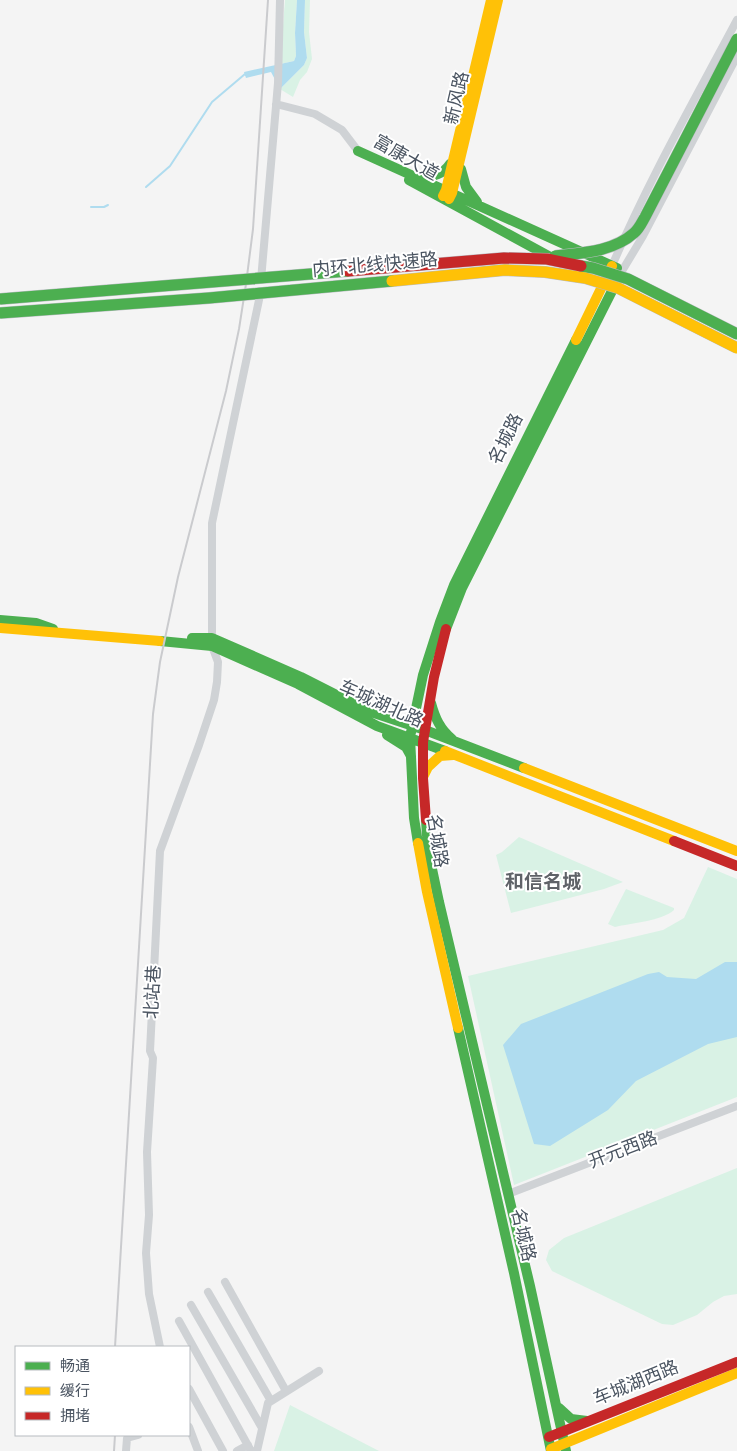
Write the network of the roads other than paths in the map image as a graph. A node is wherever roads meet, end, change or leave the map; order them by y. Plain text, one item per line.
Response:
1 (280, 0) edge
2 (490, 0) edge
3 (498, 0) edge
4 (737, 20) edge
5 (737, 39) edge
6 (737, 56) edge
7 (276, 104) junction
8 (358, 151) junction
9 (457, 160) junction
10 (418, 178) junction
11 (447, 196) junction
12 (481, 206) junction
13 (524, 258) junction
14 (617, 268) junction
15 (608, 287) junction
16 (669, 295) dead end
17 (0, 299) edge
18 (660, 313) dead end
19 (0, 314) edge
20 (737, 334) edge
21 (737, 348) edge
22 (0, 620) edge
23 (0, 628) edge
24 (212, 642) junction
25 (298, 684) junction
26 (430, 700) junction
27 (417, 701) junction
28 (392, 719) junction
29 (411, 732) junction
30 (424, 736) junction
31 (459, 744) junction
32 (456, 755) junction
33 (411, 756) junction
34 (423, 778) junction
35 (737, 851) edge
36 (737, 866) edge
37 (737, 1106) edge
38 (508, 1194) junction
39 (225, 1282) dead end
40 (208, 1292) dead end
41 (191, 1305) dead end
42 (179, 1321) dead end
43 (160, 1346) edge
44 (737, 1362) edge
45 (319, 1370) dead end
46 (737, 1373) edge
47 (190, 1391) edge
48 (286, 1391) junction
49 (271, 1401) junction
50 (556, 1404) junction
51 (590, 1421) junction
52 (262, 1428) junction
53 (190, 1430) edge
54 (134, 1436) edge
55 (566, 1444) edge
56 (550, 1446) edge
57 (249, 1448) edge
58 (126, 1451) edge
59 (198, 1451) edge
60 (223, 1451) edge
61 (237, 1451) edge
62 (257, 1451) edge

1 - 7 street, 北站巷
2 - 9 main road, 新风路
3 - 9 main road, 新风路
4 - 14 street
5 - 13 main road, bridge
6 - 14 street
7 - 8 street
7 - 24 street, 北站巷
8 - 10 main road, 富康大道
8 - 11 main road, 富康大道
9 - 10 main road
9 - 11 main road, 新风路
9 - 12 main road
10 - 11 main road, 富康大道
11 - 12 main road, 富康大道
11 - 15 main road, 富康大道
12 - 14 main road, 富康大道
13 - 17 main road, 内环北线快速路, bridge
13 - 20 main road, 内环北线快速路, bridge
14 - 15 main road, 名城路
14 - 16 main road, 富康大道
15 - 18 main road, 富康大道
15 - 26 main road, 名城路
15 - 27 main road, 名城路
19 - 21 main road, 内环北线快速路, bridge
22 - 24 main road, 车城湖北路
23 - 24 main road, 车城湖北路
24 - 25 main road, 车城湖北路
24 - 28 main road, 车城湖北路
24 - 43 street, 北站巷
25 - 29 main road, 车城湖北路
25 - 33 main road
26 - 30 main road, 名城路
26 - 31 main road
27 - 28 main road
27 - 29 main road, 名城路
28 - 29 main road, 车城湖北路
29 - 30 main road, 车城湖北路
29 - 33 main road, 名城路
30 - 31 main road, 车城湖北路
30 - 32 main road, 车城湖北路
30 - 34 main road, 名城路
31 - 35 main road, 车城湖北路
32 - 34 main road
32 - 36 main road, 车城湖北路
33 - 56 main road, 名城路
34 - 38 main road, 名城路
37 - 38 street, 开元西路
38 - 50 main road, 名城路
39 - 48 street
40 - 49 street
41 - 52 street
42 - 57 street
44 - 51 main road, 车城湖西路
45 - 48 street
46 - 55 main road, 车城湖西路
47 - 60 street
48 - 49 street
49 - 52 street
50 - 51 main road
50 - 55 main road, 名城路
51 - 55 main road, 车城湖西路
52 - 62 street
53 - 59 street
54 - 58 street
55 - 56 main road, 车城湖西路
57 - 61 street

